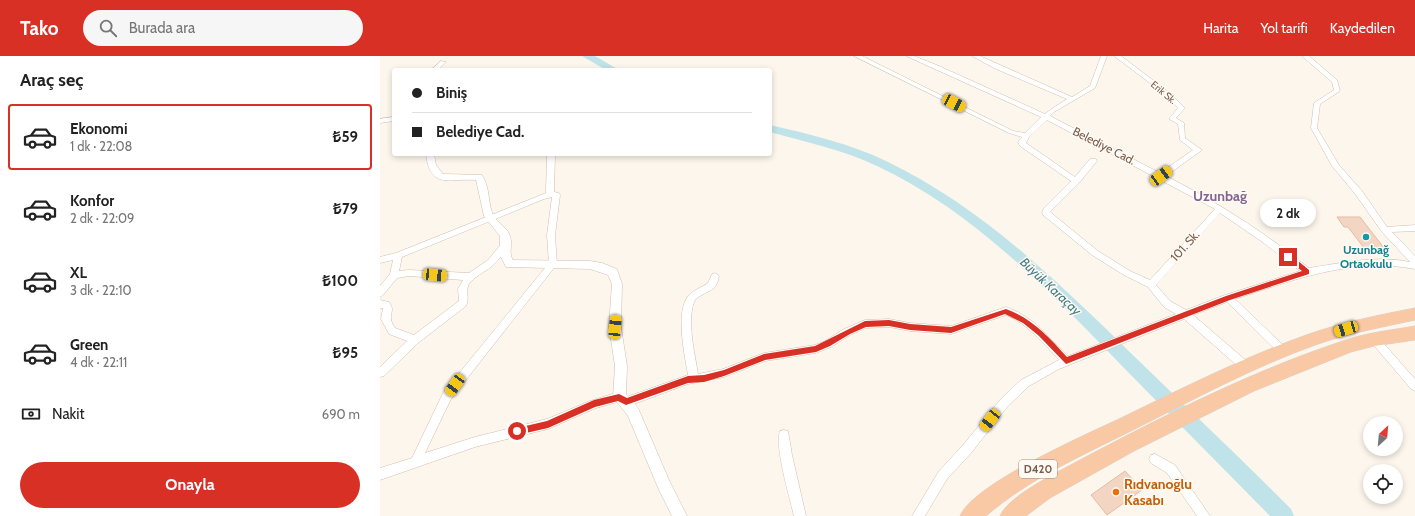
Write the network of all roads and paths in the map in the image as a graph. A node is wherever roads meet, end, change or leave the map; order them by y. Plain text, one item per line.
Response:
1 (857, 56) edge
2 (909, 56) edge
3 (975, 56) edge
4 (1104, 56) edge
5 (1118, 56) edge
6 (1305, 56) edge
7 (443, 62) dead end
8 (436, 68) edge
9 (1072, 99) junction
10 (1045, 116) junction
11 (392, 119) edge
12 (380, 121) edge
13 (1026, 136) junction
14 (430, 156) edge
15 (551, 156) edge
16 (1094, 161) dead end
17 (1161, 176) junction
18 (1076, 181) junction
19 (550, 194) junction
20 (1220, 208) junction
21 (490, 218) junction
22 (1415, 228) edge
23 (1385, 230) junction
24 (506, 246) junction
25 (398, 255) junction
26 (380, 260) edge
27 (1415, 262) edge
28 (553, 264) junction
29 (1415, 266) edge
30 (1307, 272) junction
31 (394, 275) junction
32 (715, 276) dead end
33 (471, 278) junction
34 (1152, 285) junction
35 (380, 293) edge
36 (1228, 298) junction
37 (380, 304) edge
38 (1415, 314) edge
39 (1182, 317) junction
40 (1415, 333) edge
41 (1374, 339) junction
42 (415, 340) junction
43 (1283, 351) junction
44 (1066, 361) junction
45 (1245, 366) junction
46 (380, 372) edge
47 (694, 379) junction
48 (1415, 386) edge
49 (623, 400) junction
50 (784, 435) dead end
51 (1155, 460) dead end
52 (416, 461) junction
53 (380, 474) edge
54 (680, 516) edge
55 (800, 516) edge
56 (918, 516) edge
57 (970, 516) edge
58 (1010, 516) edge
59 (1204, 516) edge

1 - 13 street
2 - 10 street, Belediye Cad.
3 - 9 street
4 - 9 street
5 - 17 street, Erik Sk.
6 - 23 street
7 - 8 street
9 - 10 street
10 - 13 street
10 - 17 street, Belediye Cad.
11 - 12 street
13 - 18 street
14 - 21 street
15 - 19 street
16 - 18 street
17 - 20 street, Belediye Cad.
18 - 34 street
19 - 21 street
19 - 28 street
20 - 30 street, Belediye Cad.
20 - 34 street, 101. Sk.
21 - 24 street
21 - 25 street
22 - 23 street
23 - 27 street
24 - 28 street
24 - 33 street
25 - 26 street
25 - 31 street
28 - 49 street
28 - 52 street
29 - 30 street
30 - 36 street
31 - 33 street
31 - 35 street
32 - 47 street
33 - 42 street
34 - 39 street
36 - 39 street
36 - 43 street
37 - 42 street
38 - 43 highway, D420
39 - 44 street
39 - 45 street
40 - 41 highway
41 - 48 street
41 - 58 highway, D420
42 - 46 street
43 - 45 highway, D420
44 - 47 street
44 - 56 street
45 - 57 highway, D420
47 - 49 street
49 - 52 street
49 - 54 street
50 - 55 street
51 - 59 street
52 - 53 street

